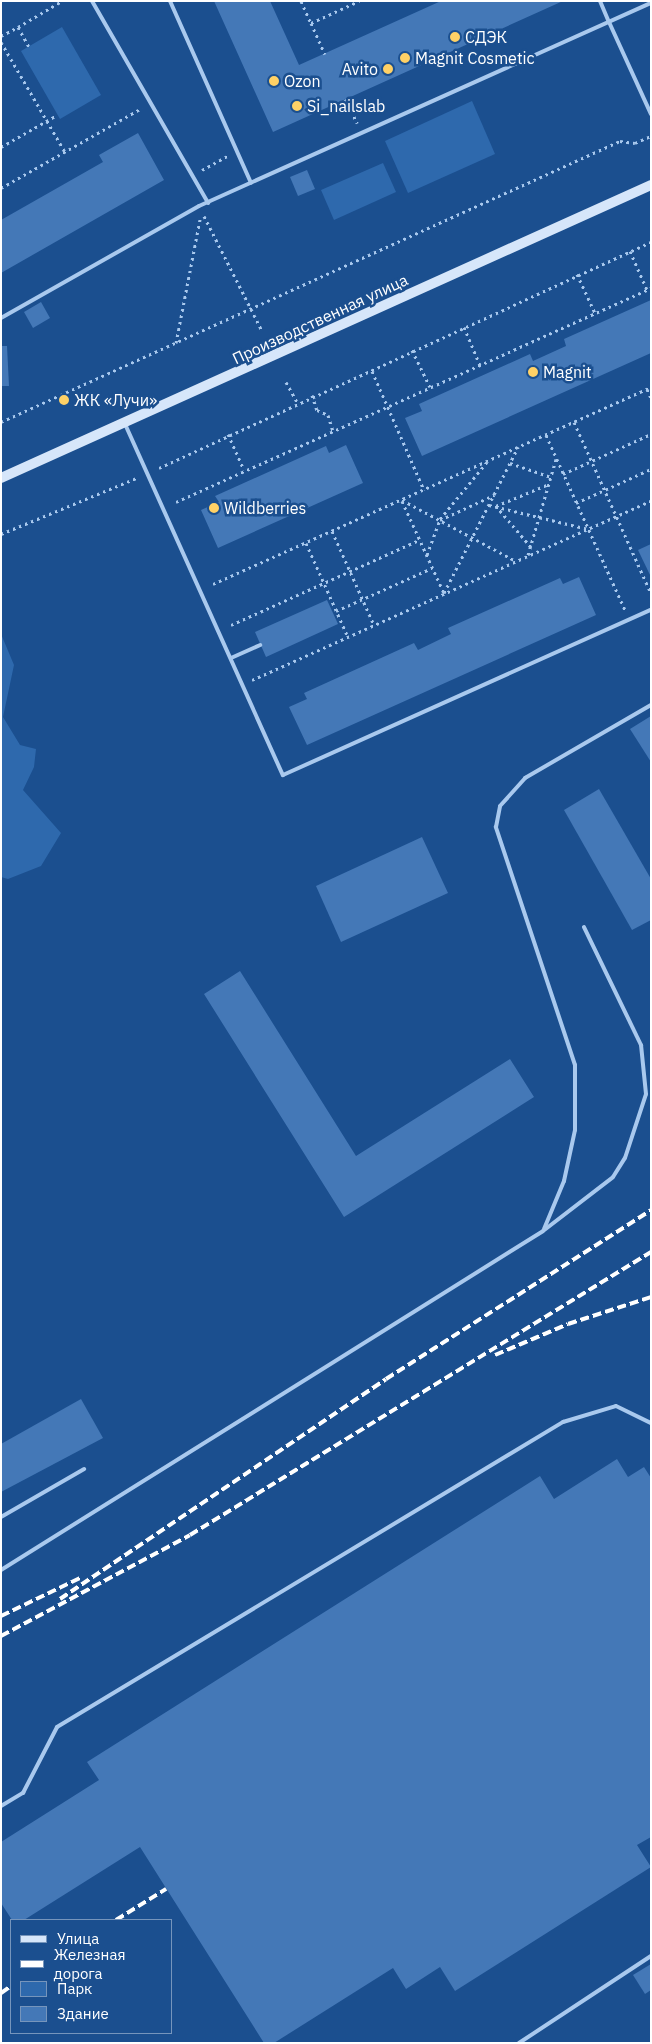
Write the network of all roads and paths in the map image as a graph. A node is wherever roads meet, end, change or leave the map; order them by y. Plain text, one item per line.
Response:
1 (62, 1) edge
2 (92, 1) edge
3 (170, 1) edge
4 (302, 1) edge
5 (359, 1) edge
6 (600, 1) edge
7 (651, 3) edge
8 (609, 22) junction
9 (311, 23) junction
10 (18, 27) junction
11 (1, 36) edge
12 (1, 42) edge
13 (29, 47) dead end
14 (325, 54) dead end
15 (345, 99) dead end
16 (151, 103) junction
17 (651, 114) edge
18 (57, 115) dead end
19 (47, 121) junction
20 (361, 134) junction
21 (651, 136) edge
22 (1, 147) edge
23 (237, 150) junction
24 (64, 152) junction
25 (192, 176) junction
26 (251, 183) junction
27 (651, 186) edge
28 (1, 188) edge
29 (208, 203) junction
30 (651, 242) edge
31 (630, 251) junction
32 (578, 274) junction
33 (649, 289) edge
34 (251, 308) junction
35 (595, 313) junction
36 (1, 318) edge
37 (464, 327) junction
38 (262, 331) dead end
39 (176, 343) junction
40 (412, 350) junction
41 (480, 365) junction
42 (372, 371) junction
43 (286, 382) dead end
44 (430, 387) junction
45 (649, 388) edge
46 (312, 395) junction
47 (651, 398) edge
48 (297, 402) junction
49 (386, 407) junction
50 (1, 422) edge
51 (574, 422) junction
52 (125, 424) junction
53 (333, 431) junction
54 (228, 434) junction
55 (651, 434) edge
56 (546, 435) junction
57 (519, 447) junction
58 (556, 459) junction
59 (488, 460) junction
60 (591, 461) junction
61 (510, 463) junction
62 (651, 469) edge
63 (244, 470) junction
64 (146, 474) junction
65 (563, 474) junction
66 (551, 477) junction
67 (1, 478) edge
68 (549, 484) junction
69 (424, 490) junction
70 (604, 490) junction
71 (494, 495) junction
72 (402, 500) junction
73 (651, 501) edge
74 (176, 502) dead end
75 (576, 503) junction
76 (489, 505) junction
77 (496, 506) junction
78 (616, 516) junction
79 (539, 517) junction
80 (440, 520) junction
81 (588, 529) junction
82 (332, 531) junction
83 (1, 534) edge
84 (472, 538) junction
85 (420, 540) junction
86 (306, 543) junction
87 (531, 547) junction
88 (427, 555) junction
89 (528, 556) junction
90 (516, 562) junction
91 (432, 568) junction
92 (350, 571) junction
93 (324, 583) junction
94 (213, 584) dead end
95 (651, 593) edge
96 (444, 594) junction
97 (362, 600) junction
98 (651, 610) edge
99 (336, 611) junction
100 (629, 620) junction
101 (231, 625) dead end
102 (374, 625) junction
103 (348, 637) junction
104 (260, 645) dead end
105 (231, 658) junction
106 (243, 684) junction
107 (651, 705) edge
108 (584, 927) dead end
109 (543, 1232) junction
110 (651, 1423) edge
111 (84, 1469) dead end
112 (1, 1517) edge
113 (1, 1570) edge
114 (1, 1806) edge
115 (651, 1956) edge
116 (519, 2043) edge

1 - 10 path
2 - 16 lane
3 - 23 lane
4 - 9 path
5 - 9 path
6 - 8 lane
7 - 8 lane
8 - 17 lane
8 - 20 lane
9 - 14 path
10 - 11 path
10 - 13 path
12 - 19 path
15 - 20 path
16 - 24 path
16 - 25 lane
18 - 19 path
19 - 22 path
19 - 24 path
20 - 26 lane
21 - 34 path
23 - 25 path
23 - 26 lane
24 - 28 path
25 - 29 lane
26 - 29 lane
27 - 52 main road, Производственная улица
29 - 36 lane
30 - 31 path
31 - 32 path
31 - 33 path
32 - 35 path
32 - 37 path
33 - 35 path
34 - 38 path
34 - 39 path
34 - 39 path
35 - 41 path
37 - 40 path
37 - 41 path
39 - 50 path
40 - 42 path
40 - 44 path
41 - 44 path
42 - 46 path
42 - 49 path
43 - 48 path
44 - 49 path
45 - 47 path
45 - 51 path
46 - 48 path
46 - 53 path
48 - 54 path
49 - 53 path
49 - 69 path
51 - 56 path
51 - 60 path
52 - 64 lane
52 - 67 main road, Производственная улица
53 - 63 path
54 - 63 path
54 - 64 path
55 - 60 path
56 - 57 path
56 - 58 path
57 - 59 path
57 - 61 path
58 - 65 path
58 - 66 path
59 - 69 path
59 - 80 path
60 - 65 path
60 - 70 path
61 - 66 path
61 - 71 path
62 - 70 path
63 - 74 path
64 - 83 path
64 - 105 lane
65 - 75 path
66 - 68 path
68 - 77 path
68 - 79 path
69 - 72 path
70 - 75 path
70 - 78 path
71 - 76 path
71 - 80 path
72 - 80 path
72 - 82 path
72 - 85 path
73 - 78 path
75 - 81 path
76 - 77 path
76 - 84 path
77 - 79 path
77 - 87 path
78 - 81 path
78 - 95 path
79 - 81 path
79 - 87 path
80 - 84 path
80 - 88 path
81 - 89 path
81 - 100 path
82 - 86 path
82 - 92 path
84 - 90 path
84 - 96 path
85 - 88 path
85 - 92 path
86 - 93 path
86 - 94 path
87 - 89 path
88 - 91 path
89 - 90 path
90 - 96 path
91 - 96 path
91 - 97 path
92 - 93 path
92 - 97 path
93 - 99 path
93 - 101 path
96 - 102 path
97 - 99 path
97 - 102 path
98 - 100 lane
99 - 103 path
100 - 106 lane
102 - 103 path
103 - 106 path
104 - 105 lane
105 - 106 lane
107 - 109 lane
108 - 109 lane
109 - 113 lane
110 - 114 lane
111 - 112 lane
115 - 116 lane

